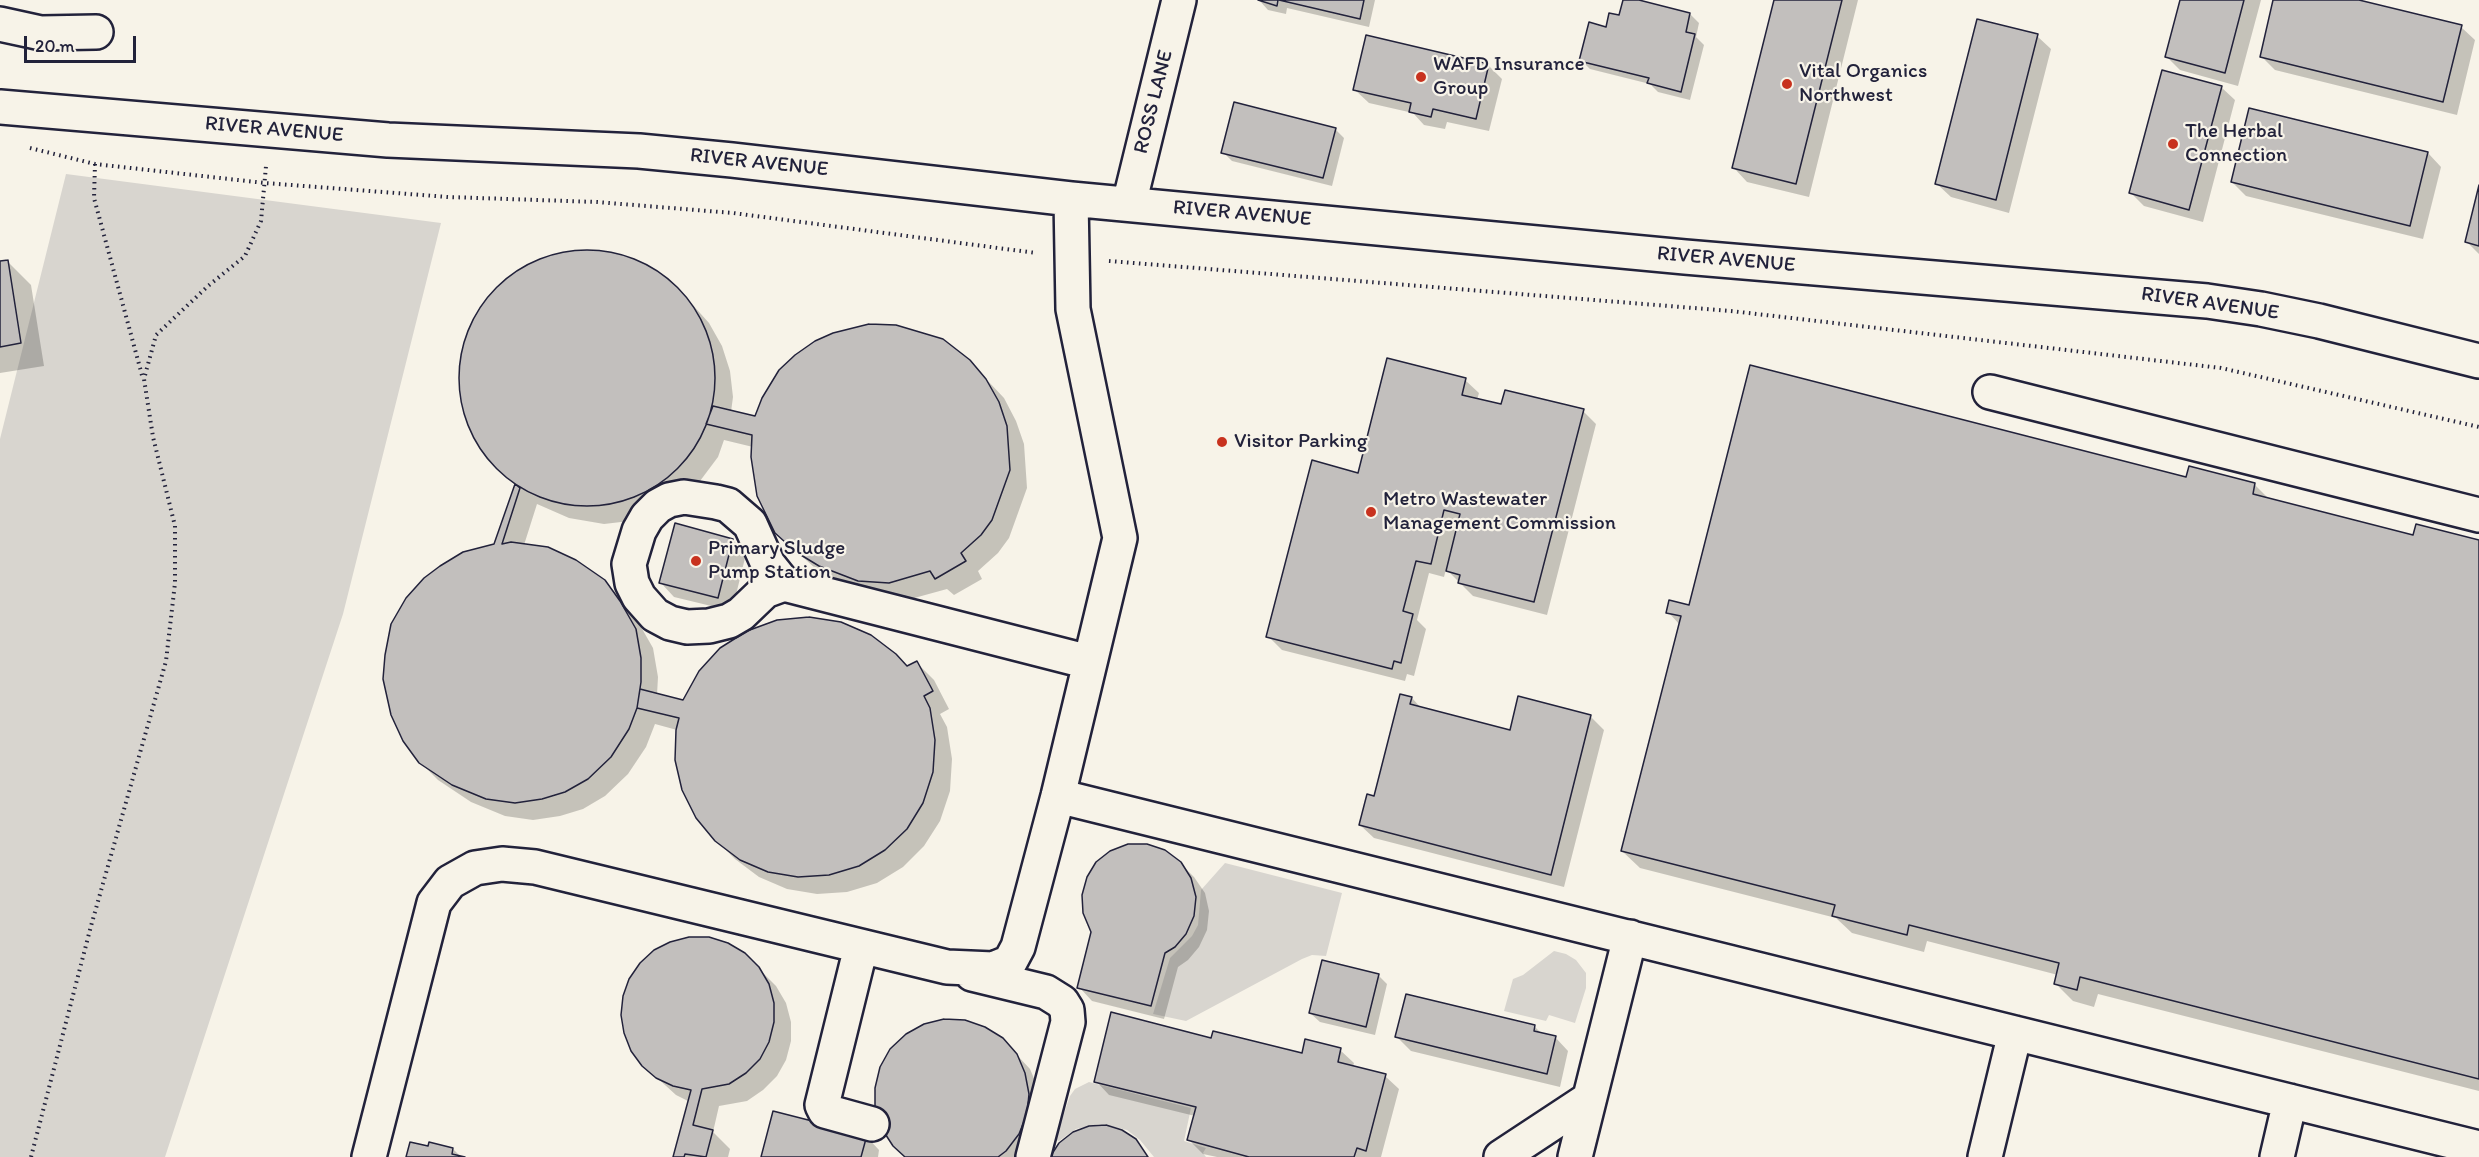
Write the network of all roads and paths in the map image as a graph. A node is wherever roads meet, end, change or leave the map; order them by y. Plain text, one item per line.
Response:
1 (1179, 0) edge
2 (0, 24) edge
3 (96, 32) dead end
4 (0, 107) edge
5 (23, 140) dead end
6 (95, 164) junction
7 (265, 183) junction
8 (1071, 198) junction
9 (1129, 204) junction
10 (1073, 258) junction
11 (2479, 361) edge
12 (144, 380) junction
13 (1990, 392) dead end
14 (2479, 427) edge
15 (2479, 515) edge
16 (762, 550) junction
17 (784, 584) junction
18 (755, 600) junction
19 (1089, 662) junction
20 (1058, 796) junction
21 (1630, 937) junction
22 (1018, 946) junction
23 (861, 947) junction
24 (947, 968) junction
25 (1028, 987) junction
26 (2015, 1033) junction
27 (1589, 1099) junction
28 (2290, 1101) junction
29 (872, 1124) dead end
30 (2479, 1148) edge
31 (31, 1157) edge
32 (369, 1157) edge
33 (1033, 1157) edge
34 (1501, 1157) edge
35 (1575, 1157) edge
36 (1985, 1157) edge
37 (2277, 1157) edge

1 - 9 street, ROSS LANE
2 - 3 street
4 - 8 street, RIVER AVENUE
5 - 6 path
6 - 7 path
6 - 12 path
7 - 10 path
7 - 12 path
8 - 9 street, RIVER AVENUE
8 - 10 street
9 - 11 street, RIVER AVENUE
10 - 14 path
10 - 19 street
12 - 31 path
13 - 15 street
16 - 17 street
16 - 18 street
16 - 18 street
17 - 18 street
17 - 19 street
19 - 20 street
20 - 21 street
20 - 22 street
21 - 26 street
21 - 27 street
22 - 24 street
22 - 25 street
23 - 24 street
23 - 29 street
23 - 32 street
24 - 25 street
25 - 33 street
26 - 28 street
26 - 36 street
27 - 34 street
27 - 35 street
28 - 30 street
28 - 37 street

